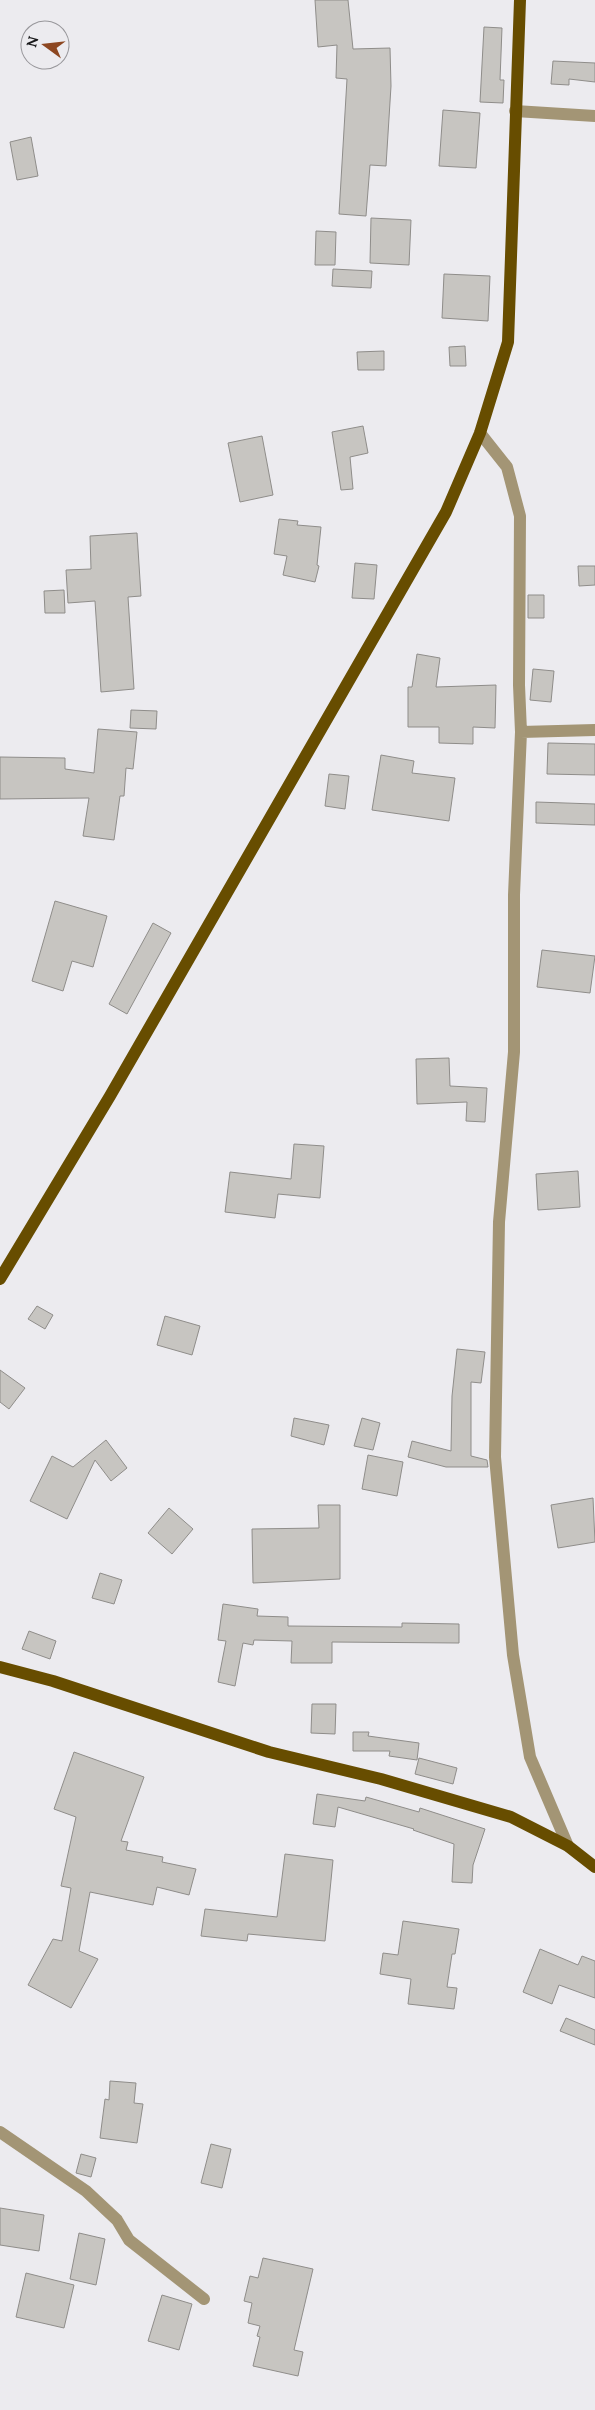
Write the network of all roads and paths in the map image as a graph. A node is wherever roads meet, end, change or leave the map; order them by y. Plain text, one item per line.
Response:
1 (520, 0) edge
2 (514, 111) junction
3 (595, 116) edge
4 (480, 433) junction
5 (595, 730) edge
6 (521, 732) junction
7 (0, 1279) edge
8 (0, 1667) edge
9 (568, 1846) junction
10 (595, 1867) edge
11 (0, 2132) edge
12 (204, 2299) dead end

1 - 2 main road
2 - 3 street
2 - 4 main road
4 - 6 street
4 - 7 main road
5 - 6 street
6 - 9 street
8 - 9 main road
9 - 10 main road
11 - 12 street

